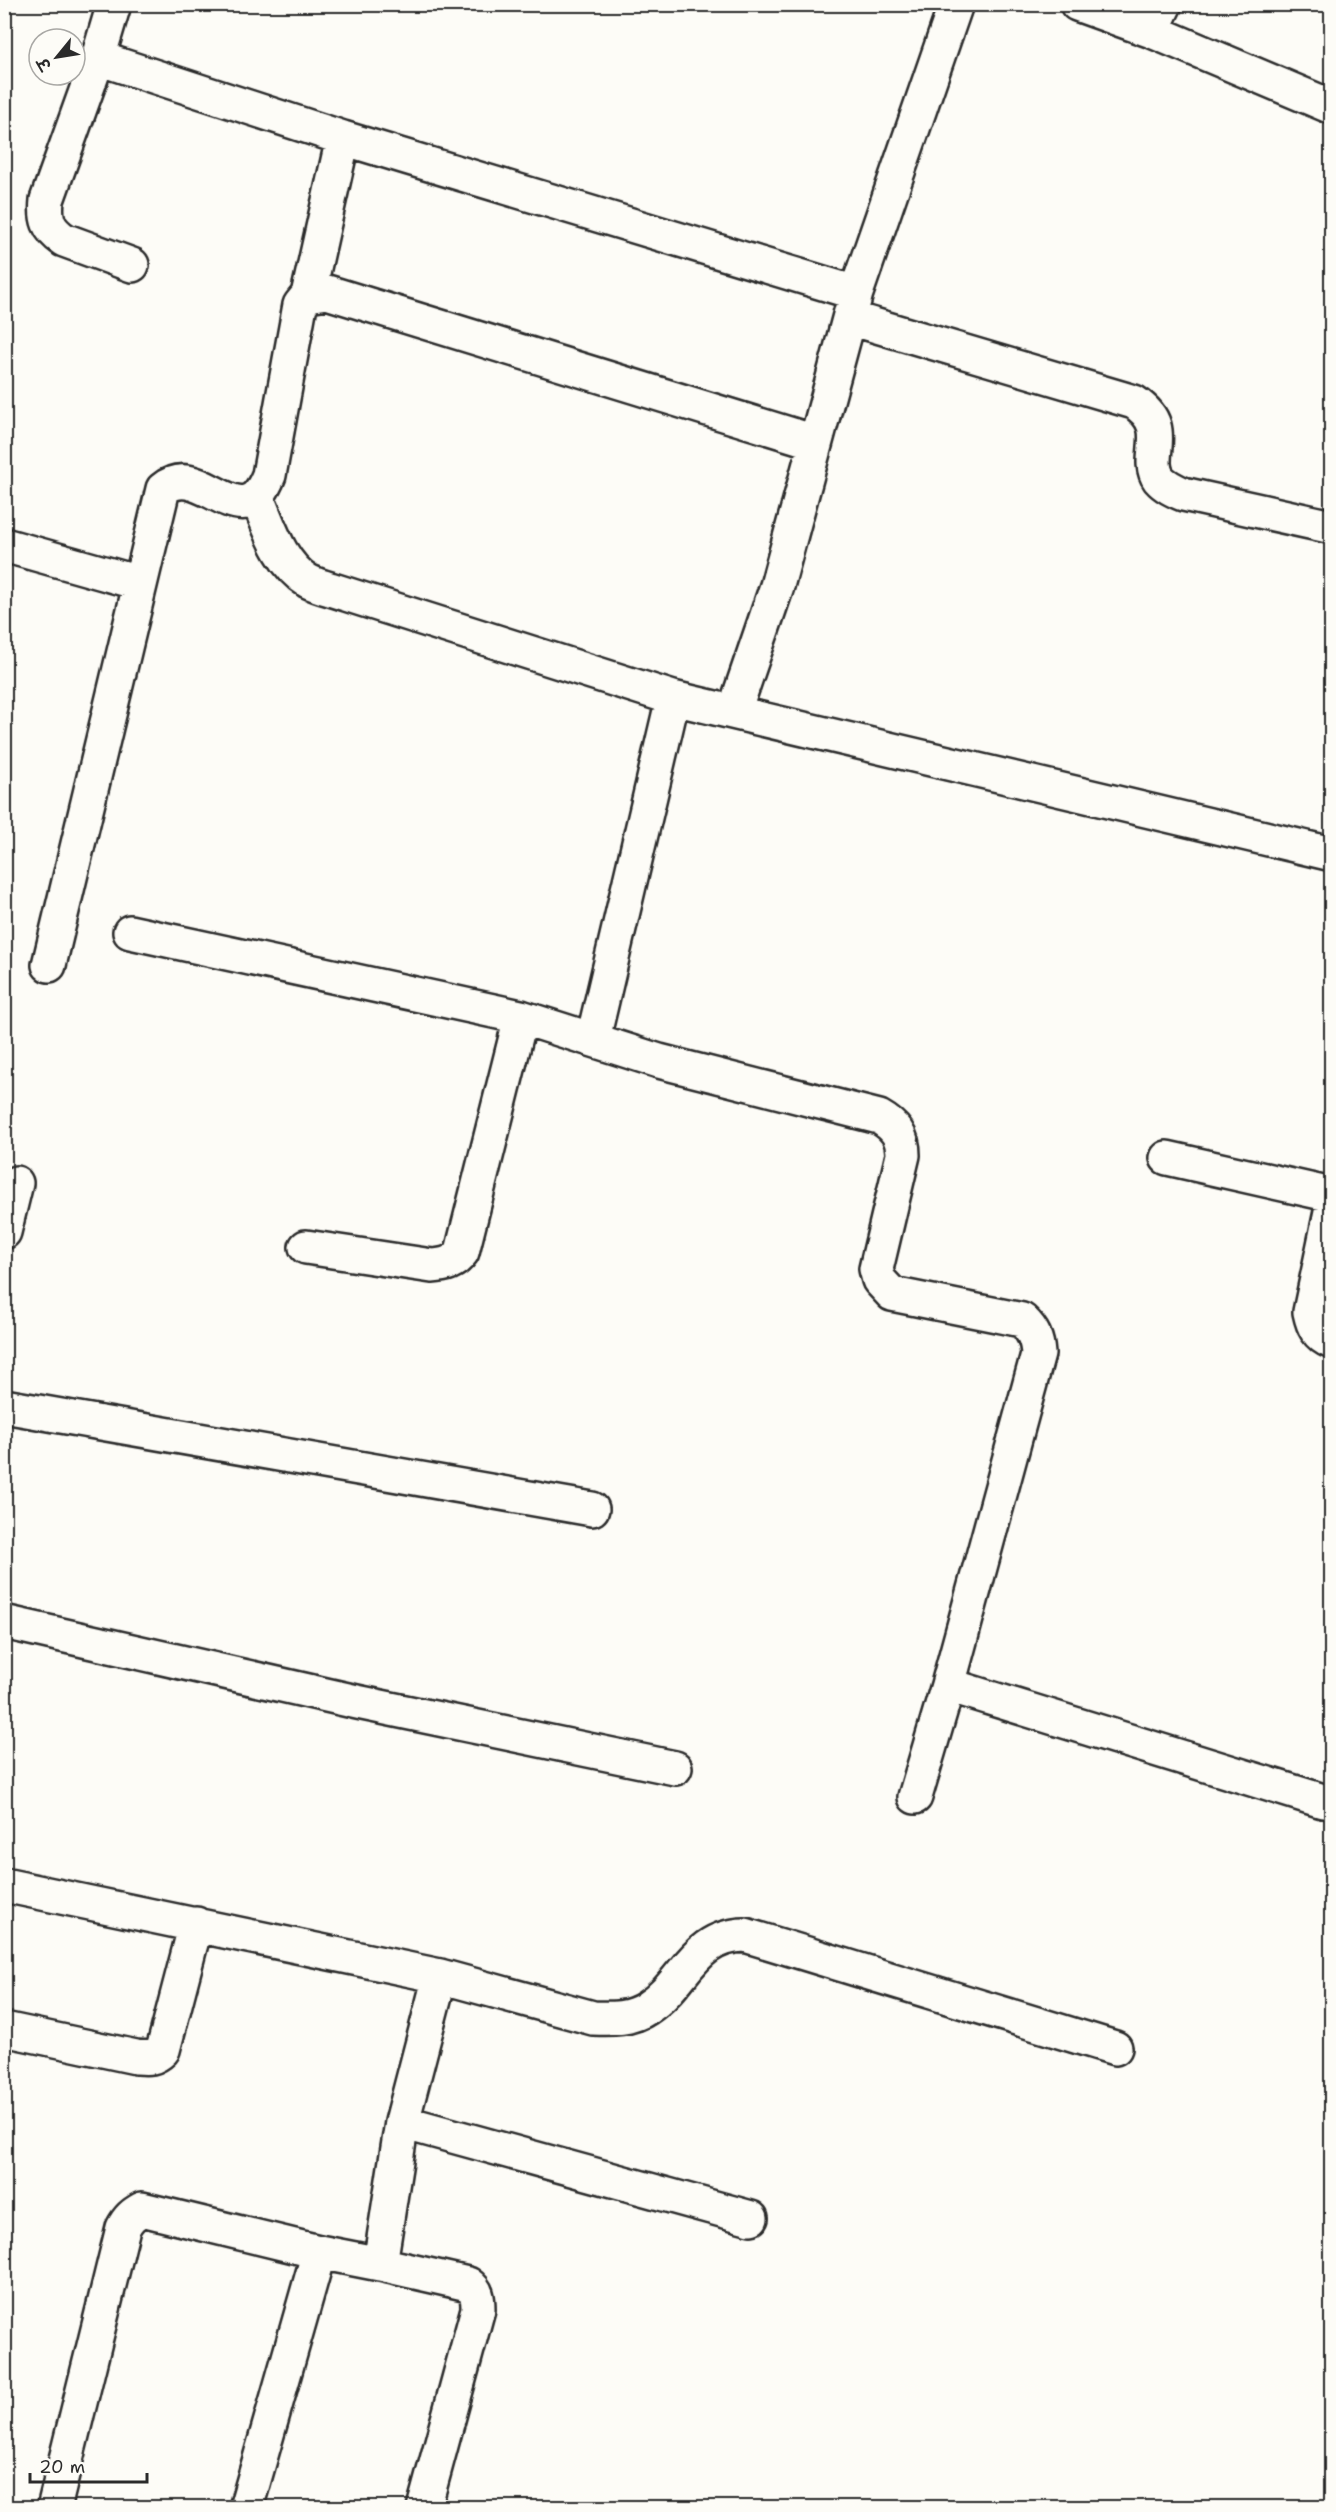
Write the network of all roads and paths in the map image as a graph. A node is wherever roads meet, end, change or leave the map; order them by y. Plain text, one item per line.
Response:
1 (114, 4) edge
2 (956, 4) edge
3 (1077, 4) edge
4 (1159, 18) edge
5 (98, 58) junction
6 (1332, 107) edge
7 (343, 138) junction
8 (132, 264) dead end
9 (308, 296) junction
10 (853, 305) junction
11 (815, 442) junction
12 (257, 498) junction
13 (1332, 527) edge
14 (4, 545) edge
15 (139, 583) junction
16 (673, 698) junction
17 (734, 712) junction
18 (1332, 854) edge
19 (130, 932) dead end
20 (49, 965) dead end
21 (521, 1017) junction
22 (593, 1039) junction
23 (1167, 1158) dead end
24 (16, 1183) dead end
25 (1332, 1195) edge
26 (1332, 1207) edge
27 (4, 1232) edge
28 (306, 1247) dead end
29 (1332, 1342) edge
30 (4, 1406) edge
31 (592, 1509) dead end
32 (4, 1622) edge
33 (948, 1685) junction
34 (675, 1768) dead end
35 (915, 1797) dead end
36 (1323, 1801) dead end
37 (4, 1885) edge
38 (196, 1924) junction
39 (440, 1976) junction
40 (4, 2029) edge
41 (1115, 2048) dead end
42 (402, 2122) junction
43 (751, 2218) dead end
44 (319, 2252) junction
45 (381, 2264) junction
46 (54, 2508) edge
47 (246, 2508) edge
48 (424, 2508) edge

1 - 5 street
2 - 10 street
3 - 4 street
4 - 6 street
5 - 7 street
5 - 8 street
7 - 9 street
7 - 10 street
9 - 11 street
9 - 12 street
10 - 11 street
10 - 13 street
11 - 17 street
12 - 15 street
12 - 16 street
14 - 15 street
15 - 20 street
16 - 17 street
16 - 22 street
17 - 18 street
19 - 21 street
21 - 22 street
21 - 28 street
22 - 33 street
23 - 25 street
24 - 27 street
26 - 29 street
30 - 31 street
32 - 34 street
33 - 35 street
33 - 36 street
37 - 38 street
38 - 39 street
38 - 40 street
39 - 41 street
39 - 42 street
42 - 43 street
42 - 45 street
44 - 45 street
44 - 46 street
44 - 47 street
45 - 48 street

